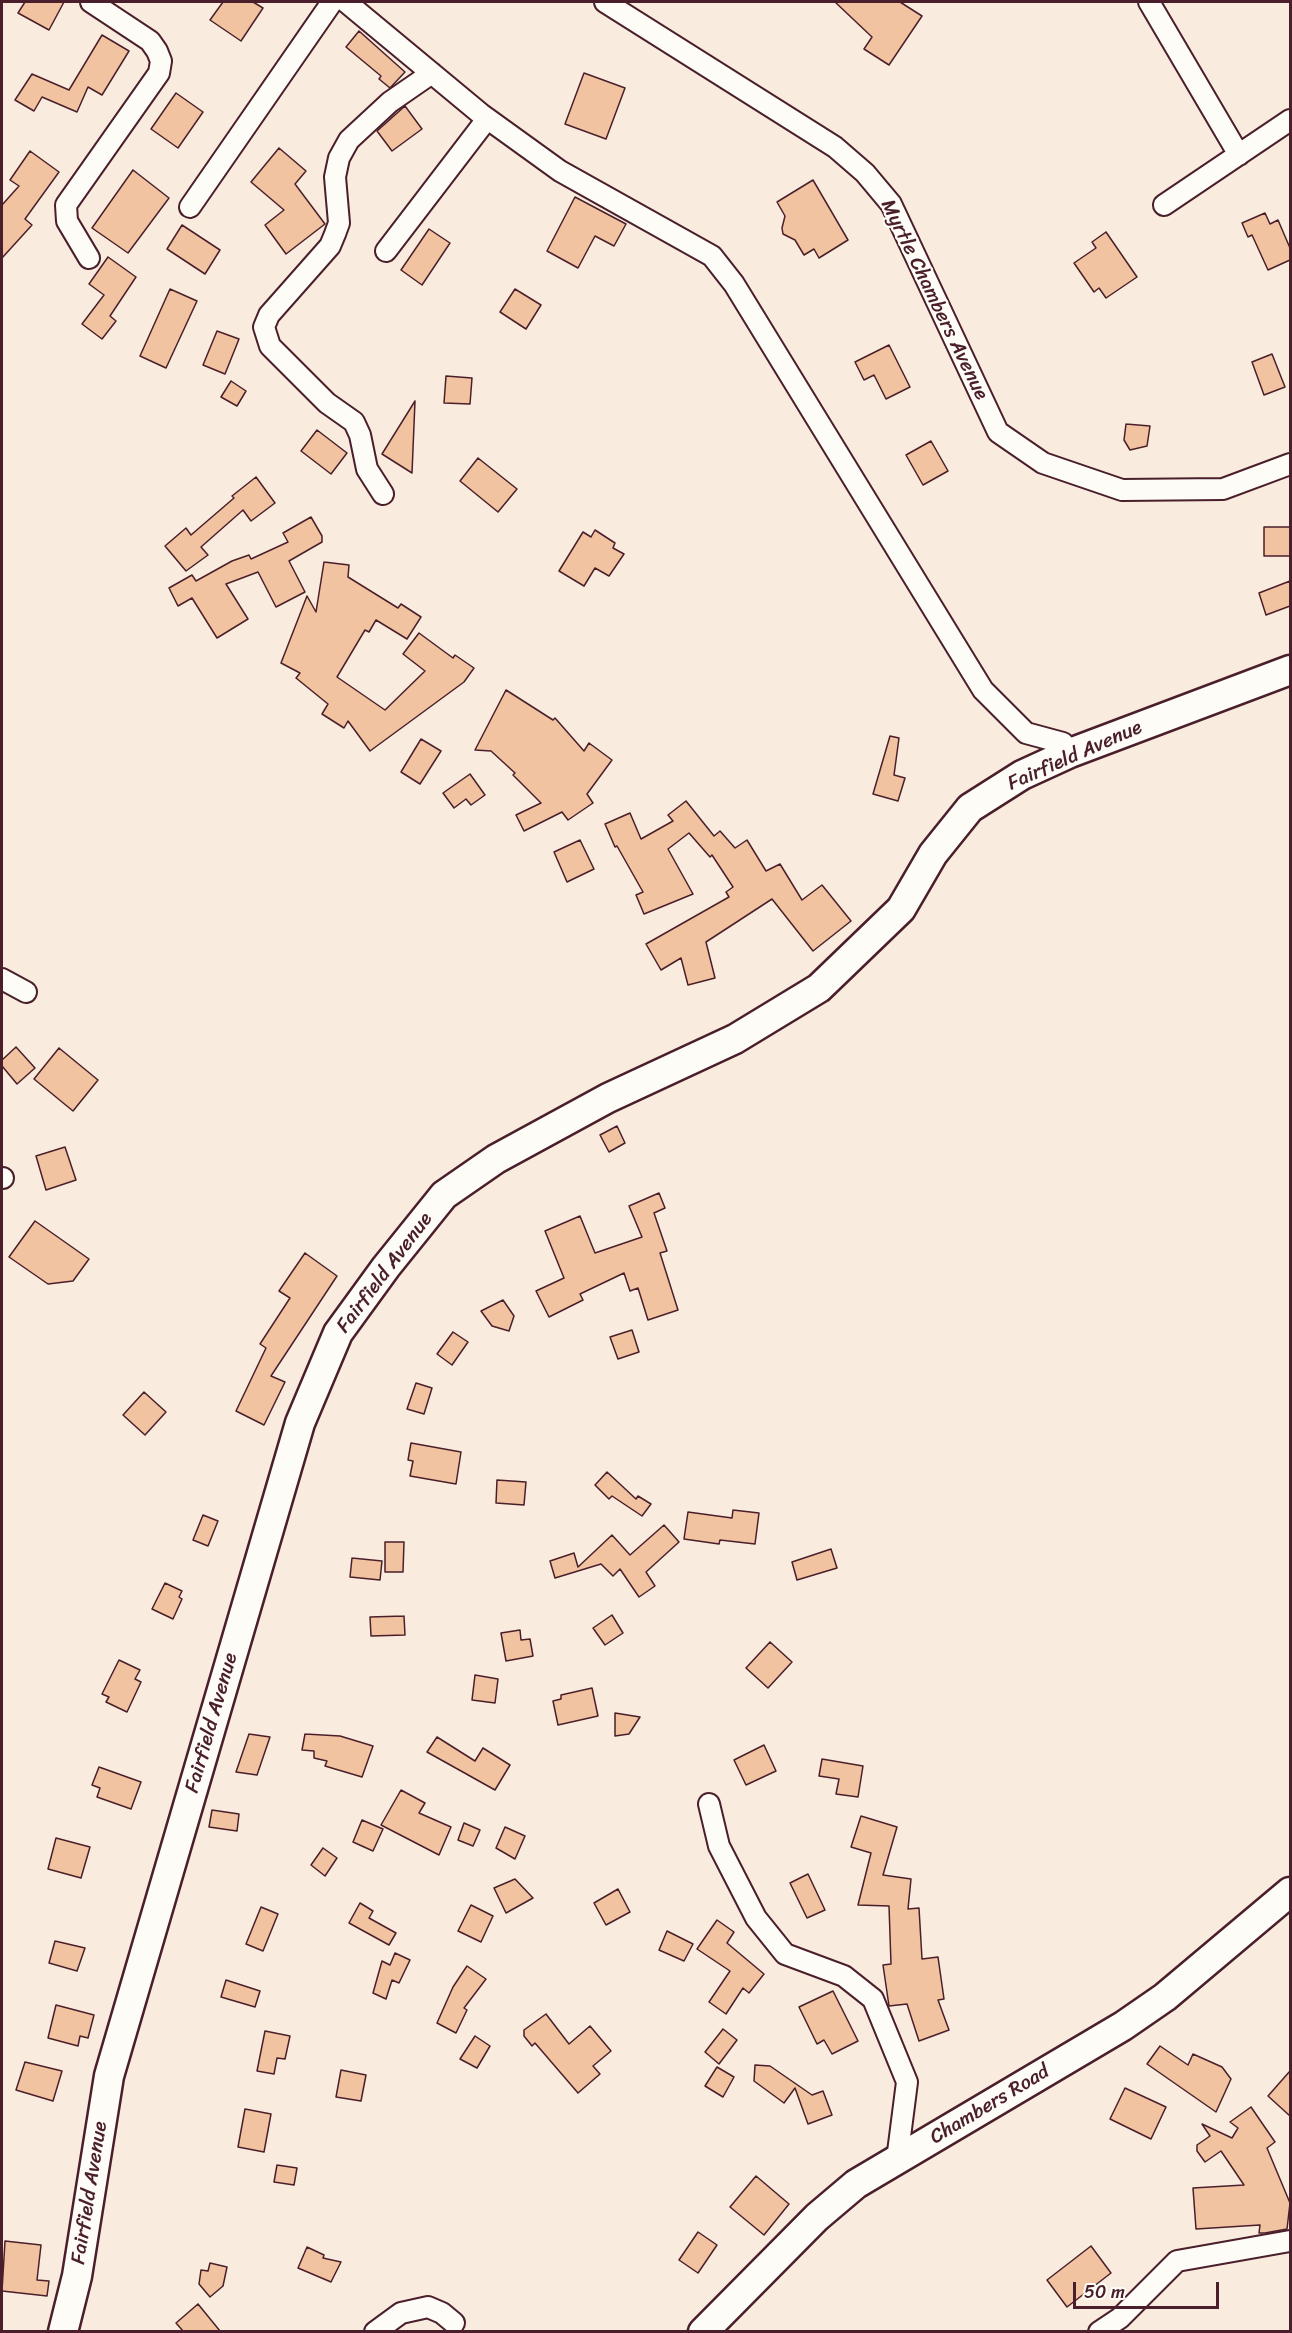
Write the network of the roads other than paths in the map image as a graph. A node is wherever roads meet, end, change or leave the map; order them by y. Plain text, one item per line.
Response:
1 (91, 2) edge
2 (332, 2) edge
3 (346, 2) edge
4 (605, 2) edge
5 (1149, 2) edge
6 (432, 73) junction
7 (487, 118) junction
8 (1290, 120) edge
9 (1239, 155) junction
10 (1164, 205) dead end
11 (190, 207) dead end
12 (386, 251) dead end
13 (89, 258) dead end
14 (1290, 464) edge
15 (383, 494) dead end
16 (1290, 670) edge
17 (1070, 753) junction
18 (2, 979) edge
19 (26, 992) dead end
20 (709, 1804) dead end
21 (1290, 1892) edge
22 (897, 2160) junction
23 (1290, 2241) edge
24 (454, 2323) dead end
25 (63, 2331) edge
26 (375, 2331) edge
27 (703, 2331) edge
28 (1099, 2331) edge

1 - 13 street
2 - 11 street
3 - 6 street
4 - 14 street, Myrtle Chambers Avenue
5 - 9 street
6 - 7 street
6 - 15 street
7 - 12 street
7 - 17 street
8 - 9 street
9 - 10 street
16 - 17 street, Fairfield Avenue
17 - 25 street, Fairfield Avenue
18 - 19 street
20 - 22 street
21 - 22 street, Chambers Road
22 - 27 street, Chambers Road
23 - 28 street
24 - 26 street

